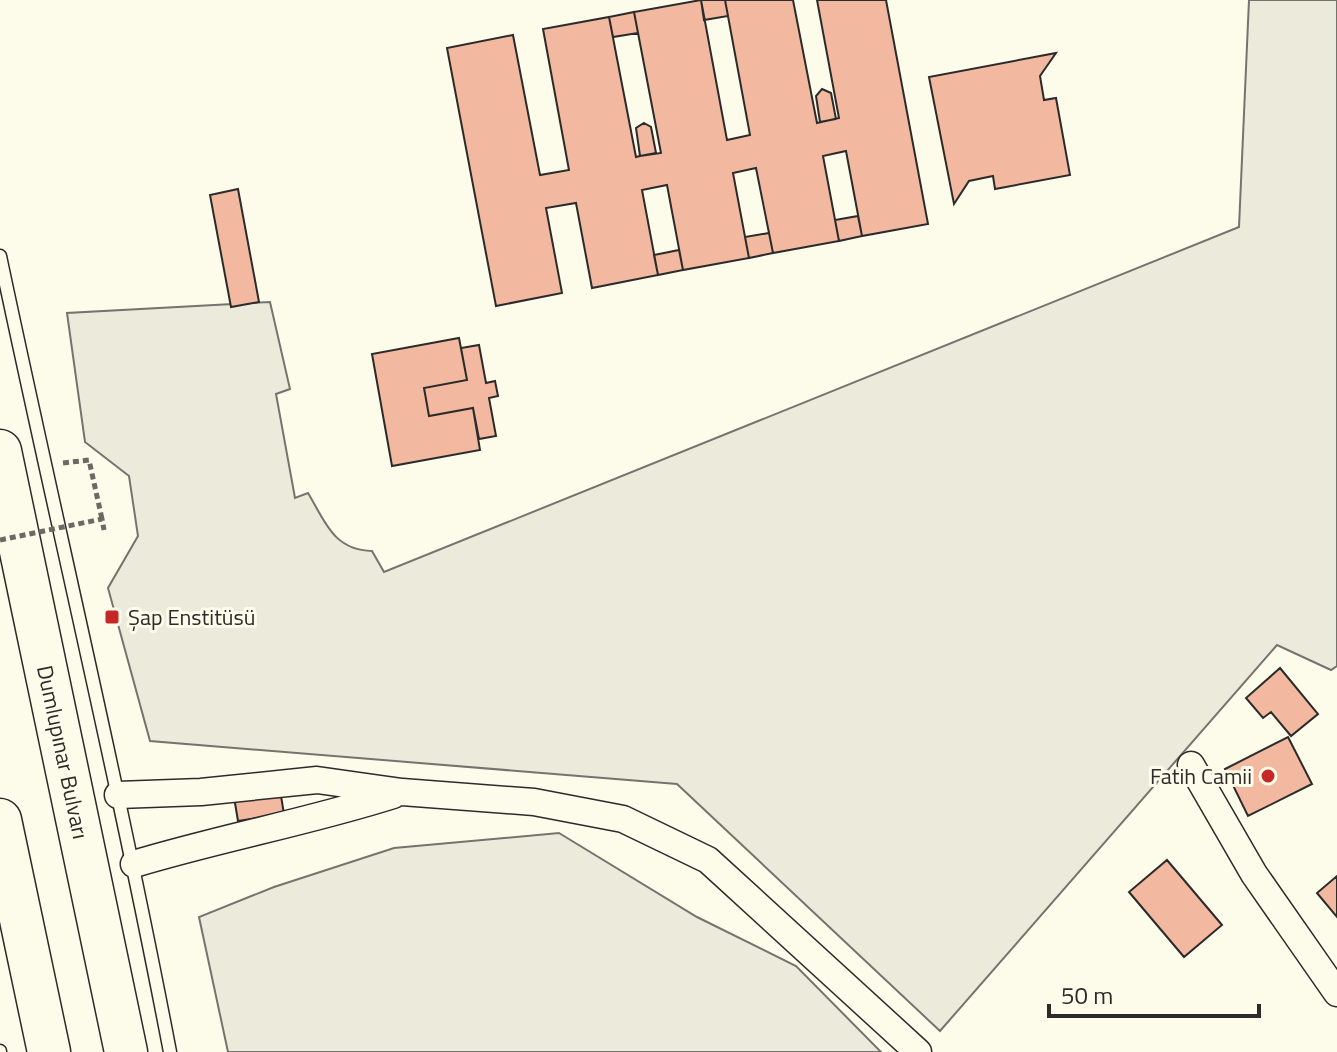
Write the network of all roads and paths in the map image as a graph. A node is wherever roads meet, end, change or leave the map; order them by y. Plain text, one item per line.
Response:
1 (0, 256) edge
2 (0, 451) edge
3 (89, 460) dead end
4 (102, 519) junction
5 (104, 530) dead end
6 (0, 540) edge
7 (1191, 765) dead end
8 (402, 792) junction
9 (118, 795) junction
10 (0, 820) edge
11 (134, 864) junction
12 (1337, 993) edge
13 (49, 1052) edge
14 (126, 1052) edge
15 (170, 1052) edge
16 (918, 1052) edge

1 - 9 lane
2 - 14 highway, Dumlupınar Bulvarı
3 - 4 path
4 - 5 path, bridge
4 - 6 path, bridge
7 - 12 street
8 - 9 street
8 - 11 street
8 - 16 street
9 - 11 lane
10 - 13 highway
11 - 15 lane

